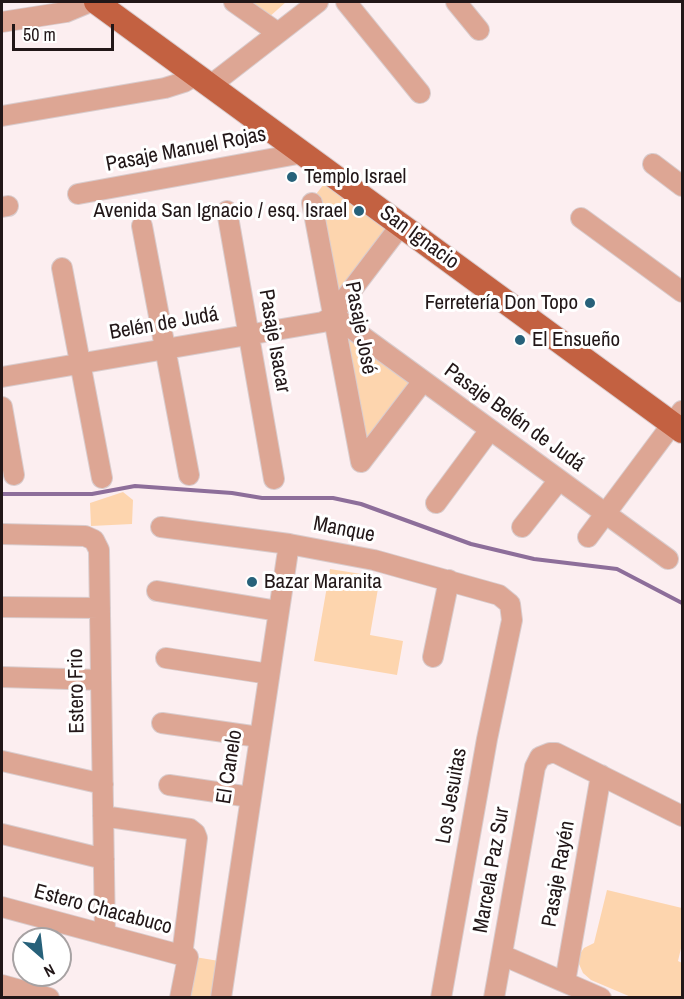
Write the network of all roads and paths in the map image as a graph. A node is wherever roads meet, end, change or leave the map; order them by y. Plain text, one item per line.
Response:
1 (90, 2) edge
2 (96, 2) edge
3 (234, 2) edge
4 (318, 2) edge
5 (346, 2) edge
6 (456, 2) edge
7 (2, 22) edge
8 (479, 30) dead end
9 (278, 33) junction
10 (204, 80) junction
11 (420, 93) dead end
12 (2, 116) edge
13 (303, 153) junction
14 (653, 165) dead end
15 (682, 186) edge
16 (78, 194) dead end
17 (312, 203) dead end
18 (227, 211) dead end
19 (581, 218) dead end
20 (401, 225) junction
21 (142, 226) dead end
22 (62, 268) dead end
23 (682, 292) edge
24 (333, 315) junction
25 (248, 334) junction
26 (165, 348) junction
27 (80, 363) junction
28 (2, 377) edge
29 (423, 381) junction
30 (2, 407) edge
31 (679, 422) edge
32 (490, 430) junction
33 (14, 475) dead end
34 (189, 476) dead end
35 (102, 478) dead end
36 (274, 479) dead end
37 (559, 480) junction
38 (436, 504) dead end
39 (606, 514) junction
40 (161, 527) dead end
41 (522, 527) dead end
42 (2, 534) edge
43 (588, 537) dead end
44 (289, 544) junction
45 (668, 559) dead end
46 (449, 580) junction
47 (157, 591) dead end
48 (510, 604) joint
49 (2, 607) edge
50 (100, 608) junction
51 (278, 611) junction
52 (166, 657) dead end
53 (433, 657) dead end
54 (269, 674) junction
55 (2, 677) edge
56 (101, 680) junction
57 (162, 723) dead end
58 (259, 737) junction
59 (2, 761) edge
60 (601, 775) junction
61 (103, 784) junction
62 (169, 785) dead end
63 (250, 797) junction
64 (103, 816) junction
65 (682, 816) edge
66 (2, 834) edge
67 (104, 859) junction
68 (2, 907) edge
69 (105, 935) junction
70 (182, 955) junction
71 (502, 955) junction
72 (565, 982) junction
73 (2, 985) edge
74 (49, 998) edge
75 (180, 998) edge
76 (221, 998) edge
77 (441, 998) edge
78 (494, 998) edge
79 (601, 998) edge

1 - 7 street
2 - 10 main road, San Ignacio
3 - 9 street
4 - 9 street
5 - 11 street
6 - 8 street
9 - 10 street
10 - 12 street
10 - 13 main road, San Ignacio
13 - 16 street, Pasaje Manuel Rojas
13 - 20 main road, San Ignacio
14 - 15 street
17 - 24 street, Pasaje José
18 - 25 street, Pasaje Isacar
19 - 23 street
20 - 24 street
20 - 31 main road, San Ignacio
21 - 26 street
22 - 27 street
24 - 25 street, Belén de Judá
24 - 29 street, Pasaje Belén de Judá
24 - 29 street, Pasaje José
25 - 26 street, Belén de Judá
25 - 36 street, Pasaje Isacar
26 - 27 street, Belén de Judá
26 - 34 street
27 - 28 street, Belén de Judá
27 - 35 street
29 - 32 street, Pasaje Belén de Judá
30 - 33 street
31 - 39 street
32 - 37 street, Pasaje Belén de Judá
32 - 38 street
37 - 39 street, Pasaje Belén de Judá
37 - 41 street
39 - 43 street
39 - 45 street, Pasaje Belén de Judá
40 - 44 street, Manque
42 - 50 street, Estero Frio
44 - 46 street, Manque
44 - 51 street, El Canelo
46 - 48 street, Manque
46 - 53 street
47 - 51 street
48 - 77 street, Los Jesuitas
49 - 50 street
50 - 56 street, Estero Frio
51 - 54 street, El Canelo
52 - 54 street
54 - 58 street, El Canelo
55 - 56 street
56 - 61 street, Estero Frio
57 - 58 street
58 - 63 street, El Canelo
59 - 61 street
60 - 65 street
60 - 71 street, Marcela Paz Sur
60 - 72 street, Pasaje Rayén
61 - 64 street, Estero Frio
62 - 63 street
63 - 76 street, El Canelo
64 - 67 street, Estero Frio
64 - 70 street
66 - 67 street
67 - 69 street, Estero Frio
68 - 69 street, Estero Chacabuco
69 - 70 street, Estero Chacabuco
70 - 75 street, Estero Chacabuco
71 - 72 street
71 - 78 street, Marcela Paz Sur
72 - 79 street
73 - 74 street

